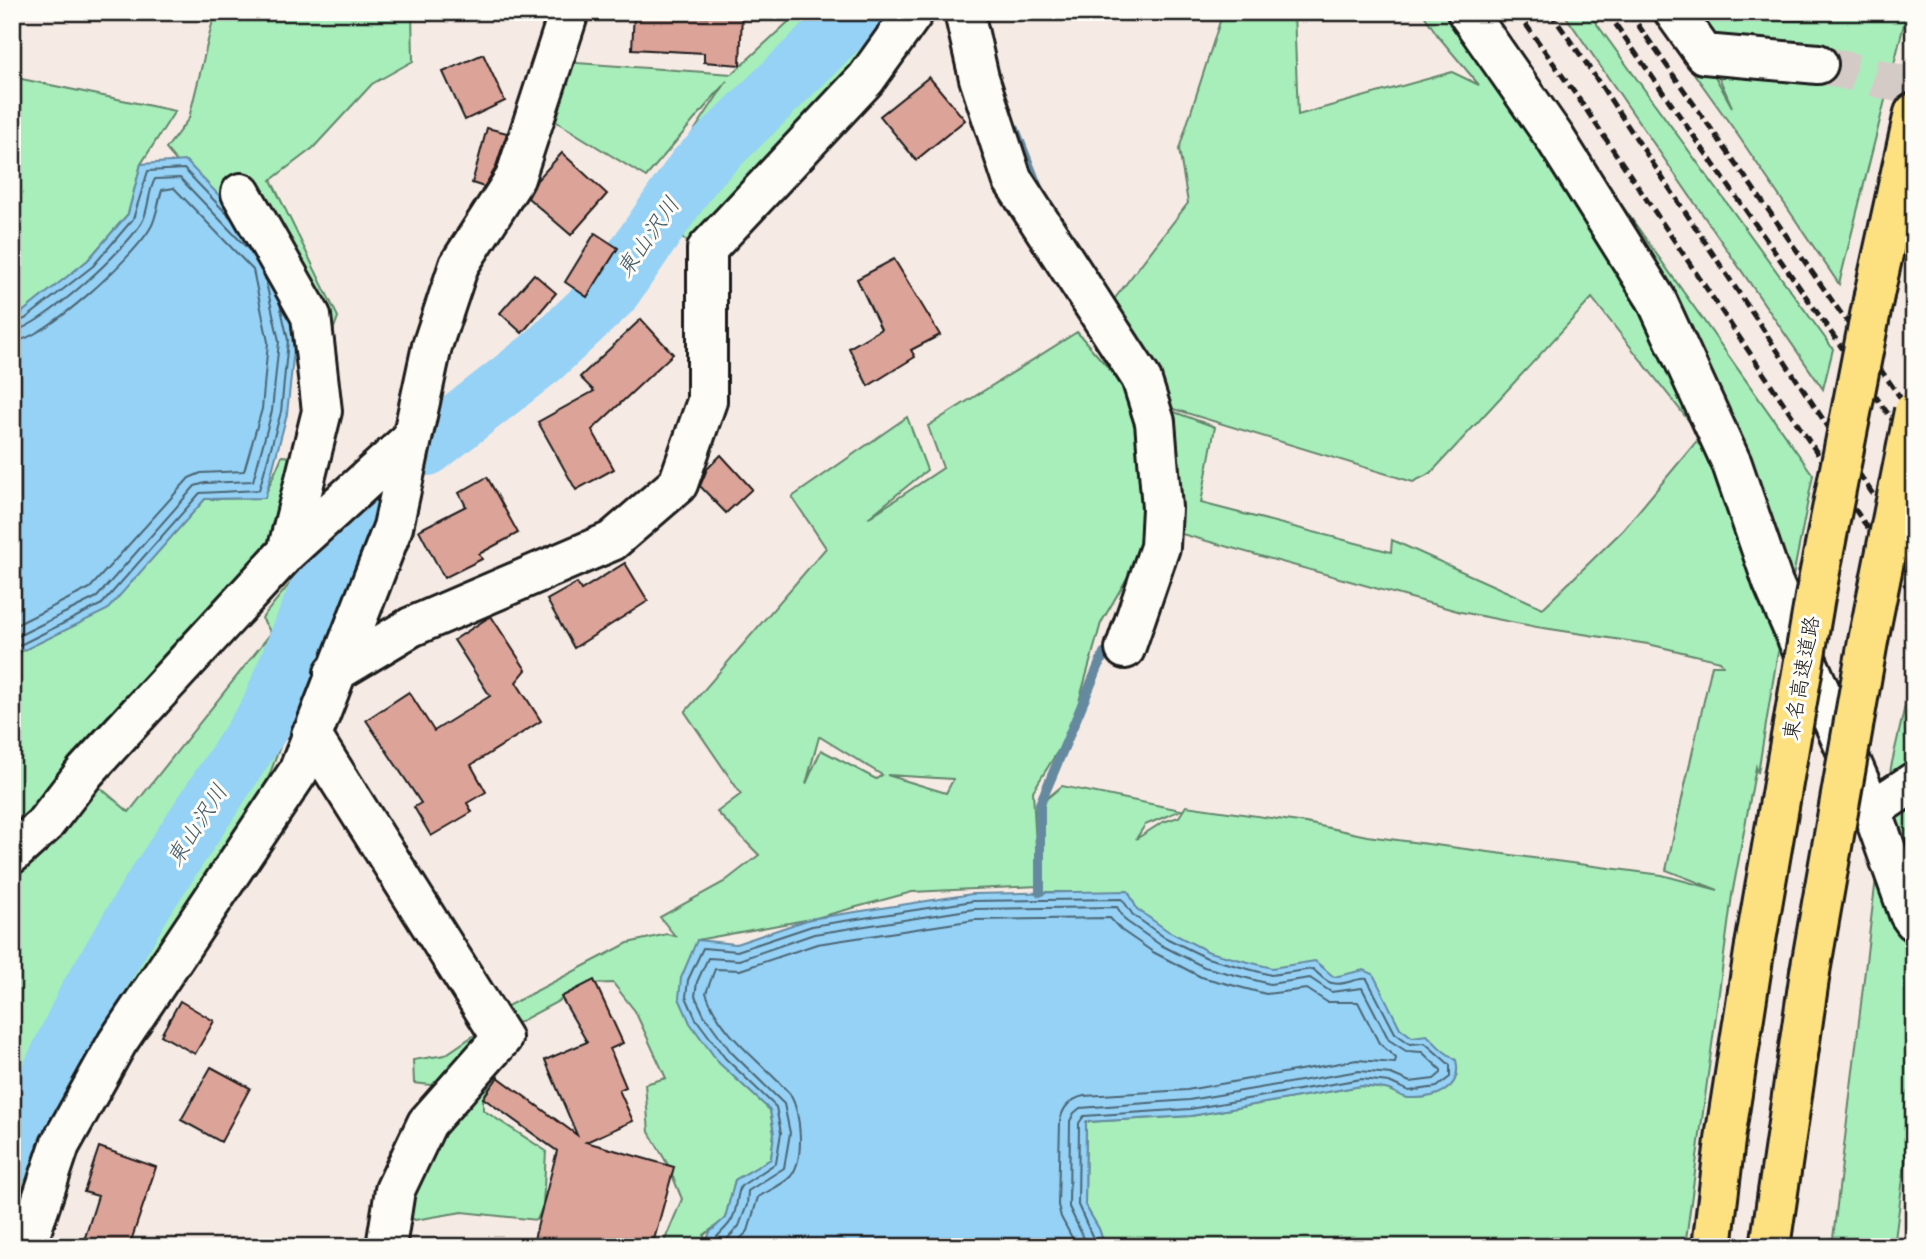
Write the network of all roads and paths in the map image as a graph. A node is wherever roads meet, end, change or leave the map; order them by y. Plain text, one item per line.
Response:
1 (569, 12) edge
2 (914, 12) edge
3 (964, 12) edge
4 (1467, 12) edge
5 (1674, 12) edge
6 (1818, 64) tunnel mouth
7 (1914, 113) edge
8 (241, 192) dead end
9 (1914, 411) edge
10 (411, 439) junction
11 (287, 552) junction
12 (1125, 649) dead end
13 (334, 673) junction
14 (311, 735) junction
15 (1914, 782) edge
16 (1872, 810) junction
17 (12, 854) edge
18 (1914, 921) edge
19 (26, 1247) edge
20 (386, 1247) edge
21 (1712, 1247) edge
22 (1770, 1247) edge

1 - 10 street
2 - 13 street
3 - 12 street
4 - 16 street
5 - 6 street
7 - 21 highway, 東名高速道路, bridge
8 - 11 street
9 - 22 highway, bridge
10 - 11 street
10 - 13 street
11 - 17 street
13 - 14 street
14 - 19 street
14 - 20 street
15 - 16 street
16 - 18 street

